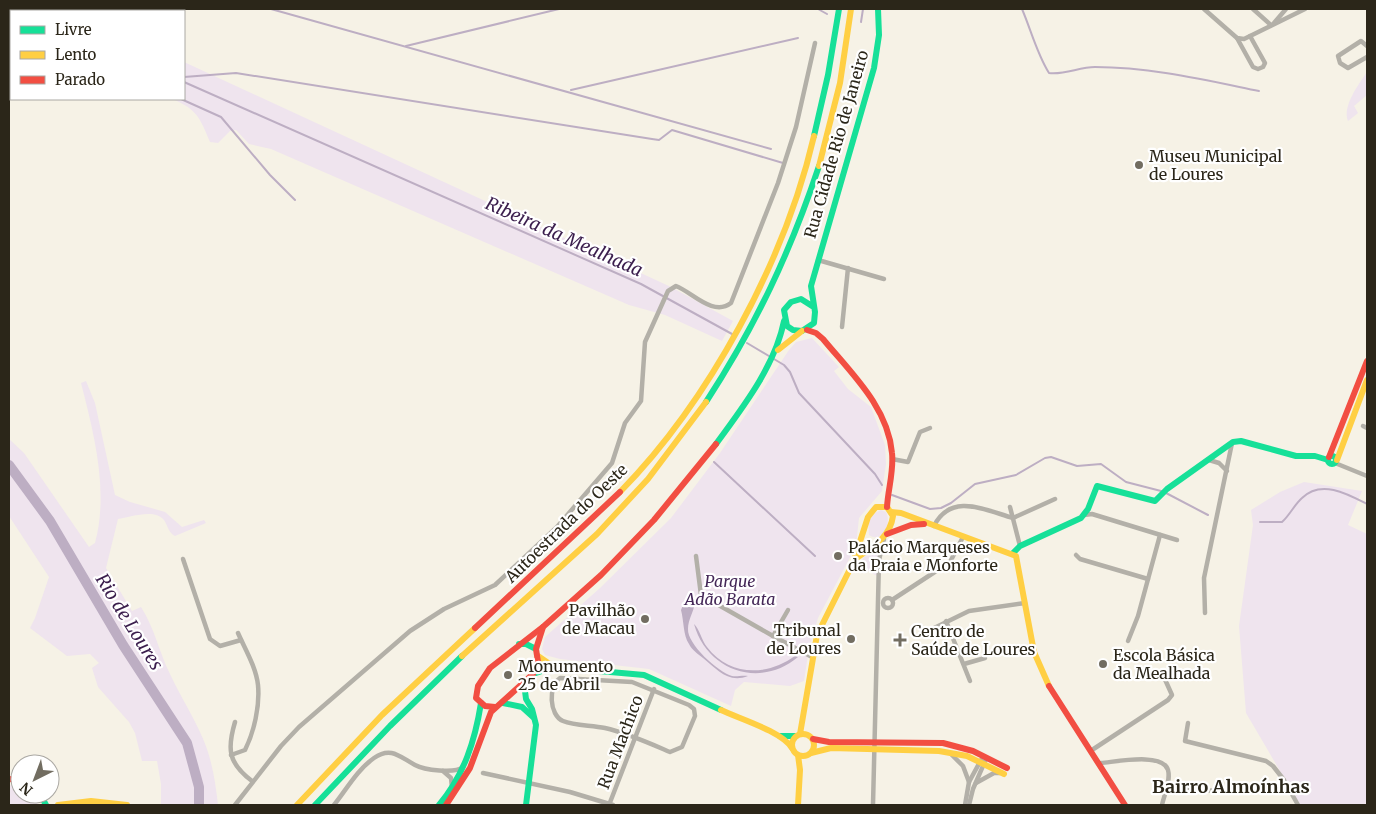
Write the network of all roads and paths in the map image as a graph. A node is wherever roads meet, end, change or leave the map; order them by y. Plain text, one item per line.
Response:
1 (839, 9) edge
2 (851, 9) edge
3 (878, 9) edge
4 (1204, 9) edge
5 (1253, 9) edge
6 (1286, 9) edge
7 (1305, 9) edge
8 (1272, 25) junction
9 (1250, 36) junction
10 (1237, 38) junction
11 (816, 43) dead end
12 (1367, 46) edge
13 (1367, 57) edge
14 (818, 260) junction
15 (848, 268) junction
16 (884, 279) dead end
17 (811, 286) junction
18 (801, 299) junction
19 (812, 306) junction
20 (815, 317) junction
21 (784, 321) junction
22 (842, 327) dead end
23 (804, 331) junction
24 (822, 339) junction
25 (778, 351) junction
26 (1367, 361) edge
27 (1365, 378) edge
28 (930, 428) dead end
29 (1232, 443) junction
30 (1329, 458) junction
31 (892, 459) junction
32 (1209, 460) junction
33 (1336, 461) junction
34 (1227, 471) junction
35 (1367, 476) edge
36 (1055, 499) dead end
37 (1010, 507) dead end
38 (886, 508) junction
39 (1084, 515) junction
40 (1012, 518) junction
41 (931, 524) junction
42 (864, 531) junction
43 (1160, 535) junction
44 (884, 537) junction
45 (963, 537) junction
46 (1177, 540) dead end
47 (1020, 546) junction
48 (1013, 553) junction
49 (1076, 555) dead end
50 (696, 556) dead end
51 (182, 559) dead end
52 (855, 560) junction
53 (1148, 579) junction
54 (878, 590) junction
55 (886, 599) junction
56 (892, 600) junction
57 (1025, 603) junction
58 (788, 610) dead end
59 (1204, 613) dead end
60 (946, 621) junction
61 (543, 627) junction
62 (926, 632) dead end
63 (238, 633) dead end
64 (773, 636) junction
65 (241, 640) junction
66 (1128, 641) dead end
67 (519, 644) junction
68 (537, 652) junction
69 (812, 657) junction
70 (986, 658) dead end
71 (964, 664) junction
72 (554, 667) junction
73 (533, 674) junction
74 (1163, 675) dead end
75 (970, 680) dead end
76 (524, 683) junction
77 (654, 690) junction
78 (481, 703) junction
79 (503, 703) junction
80 (495, 708) junction
81 (806, 715) junction
82 (535, 720) junction
83 (235, 722) dead end
84 (1188, 723) dead end
85 (798, 735) junction
86 (778, 736) junction
87 (811, 737) junction
88 (635, 738) junction
89 (874, 745) junction
90 (792, 748) junction
91 (1092, 750) junction
92 (948, 752) junction
93 (231, 754) junction
94 (810, 754) junction
95 (798, 755) junction
96 (983, 761) junction
97 (1101, 764) junction
98 (466, 765) junction
99 (800, 770) junction
100 (442, 771) junction
101 (1004, 772) joint
102 (483, 773) dead end
103 (252, 782) junction
104 (529, 782) junction
105 (969, 782) junction
106 (975, 784) junction
107 (1166, 789) junction
108 (452, 790) junction
109 (1222, 791) dead end
110 (58, 805) edge
111 (127, 805) edge
112 (235, 805) edge
113 (297, 805) edge
114 (315, 805) edge
115 (334, 805) edge
116 (439, 805) edge
117 (446, 805) edge
118 (526, 805) edge
119 (611, 805) edge
120 (798, 805) edge
121 (872, 805) edge
122 (965, 805) edge
123 (969, 805) edge
124 (1125, 805) edge
125 (1162, 805) edge
126 (1298, 805) edge

1 - 113 main road, Autoestrada do Oeste
2 - 114 main road, Autoestrada do Oeste
3 - 14 main road, Rua Cidade Rio de Janeiro
4 - 10 street
5 - 8 street
6 - 8 street
7 - 8 street
8 - 9 street
9 - 10 street
9 - 10 street
11 - 103 street
12 - 13 street
14 - 15 street
14 - 17 main road, Rua Cidade Rio de Janeiro
15 - 16 street
15 - 22 street
17 - 18 main road
17 - 19 main road
18 - 19 main road
18 - 21 main road
19 - 20 main road
20 - 23 main road
20 - 24 main road
21 - 23 main road
21 - 25 main road
23 - 24 main road
23 - 25 main road
24 - 31 main road
25 - 61 main road
26 - 27 main road
27 - 30 main road
27 - 33 main road
28 - 31 street
29 - 30 main road
29 - 32 main road
29 - 34 street
30 - 33 main road
31 - 38 main road
32 - 34 street
32 - 39 main road
33 - 35 street
34 - 59 street
36 - 40 street
37 - 40 street
38 - 41 main road
38 - 42 main road
38 - 44 main road
39 - 43 street
39 - 47 main road
40 - 41 street
40 - 47 street
41 - 44 main road
41 - 45 main road
42 - 44 main road
42 - 52 main road
43 - 46 street
43 - 53 street
44 - 52 main road
44 - 54 street
45 - 48 main road
45 - 56 street
47 - 48 main road
48 - 57 main road
49 - 53 street
50 - 64 street
51 - 65 street
52 - 69 main road
53 - 66 street
54 - 55 street
54 - 89 street
55 - 56 street
55 - 56 street
57 - 60 street
57 - 91 main road
58 - 64 street
60 - 62 street
60 - 71 street
61 - 67 main road
61 - 68 main road
63 - 65 street
64 - 69 street
65 - 93 street
67 - 68 main road
67 - 78 main road
68 - 72 main road
68 - 73 main road
69 - 81 main road
70 - 71 street
71 - 75 street
72 - 73 main road
72 - 86 main road
73 - 76 main road
74 - 91 street
76 - 79 main road
76 - 82 main road
77 - 88 street, Rua Machico
77 - 88 street
77 - 88 street
78 - 80 main road
78 - 98 main road
79 - 80 main road
79 - 82 main road
80 - 117 main road
81 - 85 main road
81 - 87 main road
82 - 104 main road
83 - 93 street
84 - 126 street
85 - 86 main road
85 - 87 main road
85 - 90 main road
86 - 90 main road
87 - 89 main road
87 - 94 main road
88 - 119 street, Rua Machico
89 - 92 main road
89 - 94 main road
89 - 96 main road
89 - 121 street
90 - 95 main road
91 - 97 main road
92 - 96 main road
92 - 105 street
93 - 103 street
94 - 95 main road
94 - 99 main road
95 - 99 main road
96 - 101 main road
96 - 105 street
96 - 106 street
97 - 107 street
97 - 124 main road
98 - 100 street
98 - 108 main road
99 - 120 main road
100 - 108 street
100 - 115 street
101 - 106 street
102 - 104 street
103 - 112 street
104 - 118 main road
104 - 119 street
105 - 122 street
106 - 123 street
107 - 109 street
107 - 125 street
108 - 116 main road
110 - 111 main road

